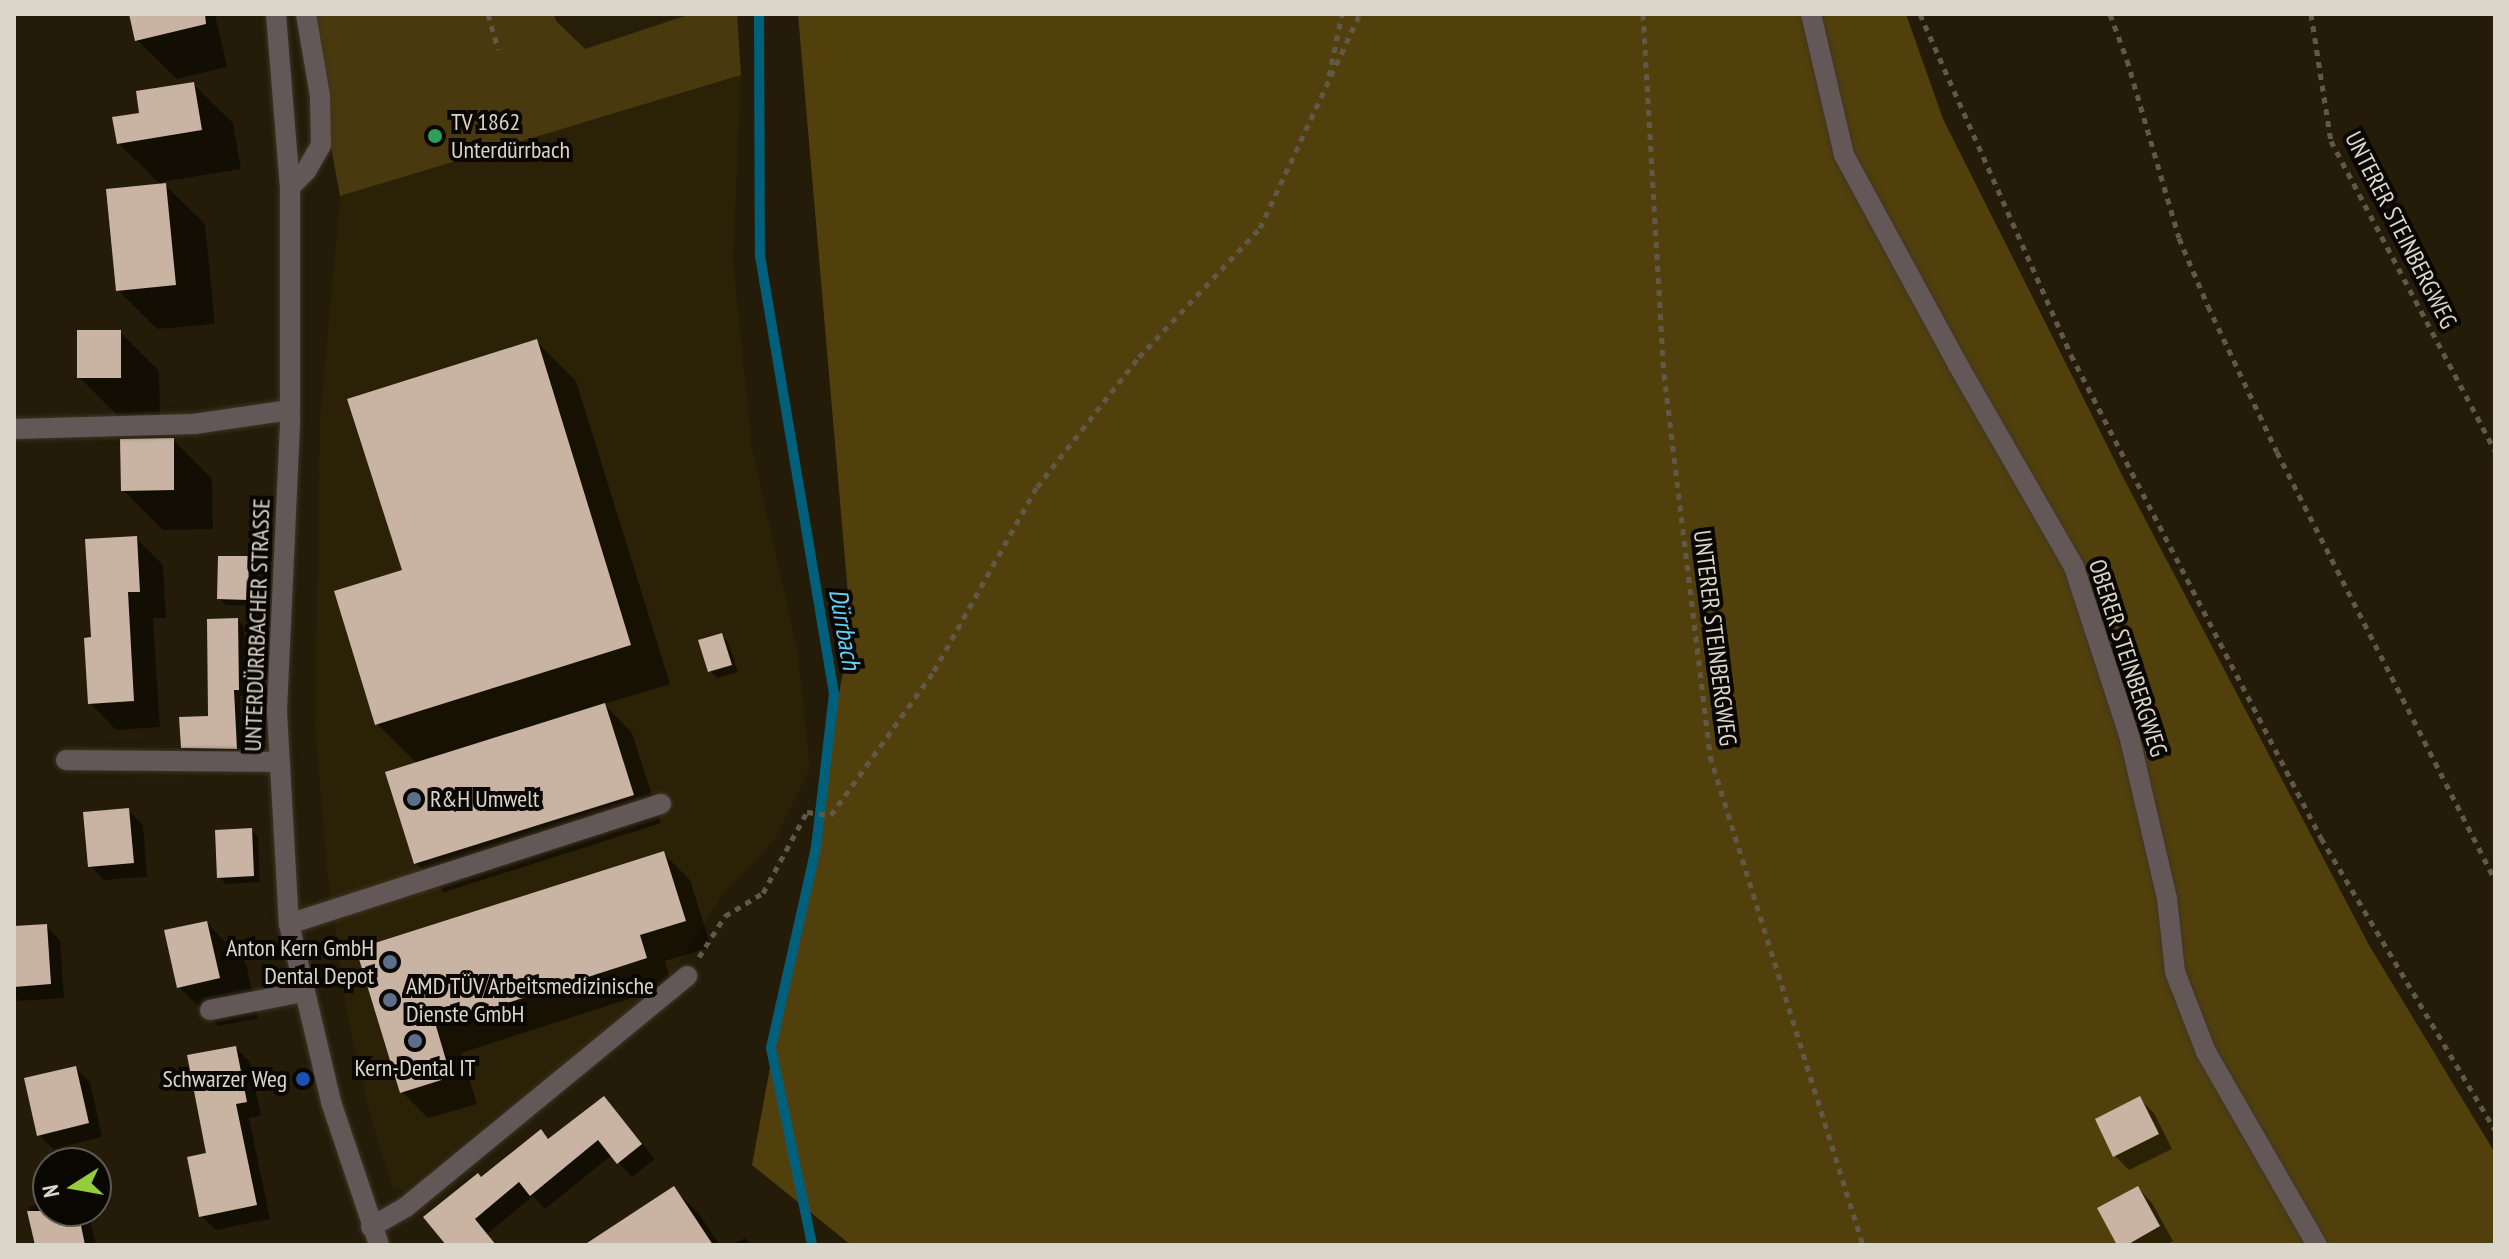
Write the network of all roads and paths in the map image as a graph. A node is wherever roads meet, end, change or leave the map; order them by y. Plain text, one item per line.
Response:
1 (276, 14) edge
2 (306, 14) edge
3 (488, 14) edge
4 (1342, 14) edge
5 (1360, 14) edge
6 (1643, 14) edge
7 (1811, 14) edge
8 (1920, 14) edge
9 (2110, 14) edge
10 (2311, 14) edge
11 (498, 50) dead end
12 (1328, 81) junction
13 (290, 187) junction
14 (290, 410) junction
15 (14, 429) edge
16 (2495, 451) edge
17 (66, 760) dead end
18 (279, 762) junction
19 (661, 804) dead end
20 (2495, 879) edge
21 (289, 924) junction
22 (687, 976) joint
23 (303, 992) junction
24 (210, 1010) dead end
25 (2495, 1130) edge
26 (375, 1236) edge
27 (1863, 1245) edge
28 (2317, 1245) edge

1 - 13 street, UNTERDÜRRBACHER STRASSE
2 - 13 street
3 - 11 path
4 - 12 path
5 - 12 path
6 - 27 path, UNTERER STEINBERGWEG
7 - 28 street, OBERER STEINBERGWEG
8 - 25 path
9 - 20 path
10 - 16 path, UNTERER STEINBERGWEG
12 - 22 path
13 - 14 street, UNTERDÜRRBACHER STRASSE
14 - 15 street
14 - 18 street, UNTERDÜRRBACHER STRASSE
17 - 18 street
18 - 21 street, UNTERDÜRRBACHER STRASSE
19 - 21 street
21 - 23 street, UNTERDÜRRBACHER STRASSE
22 - 26 street, UNTERDÜRRBACHER STRASSE
23 - 24 street
23 - 26 street, UNTERDÜRRBACHER STRASSE

